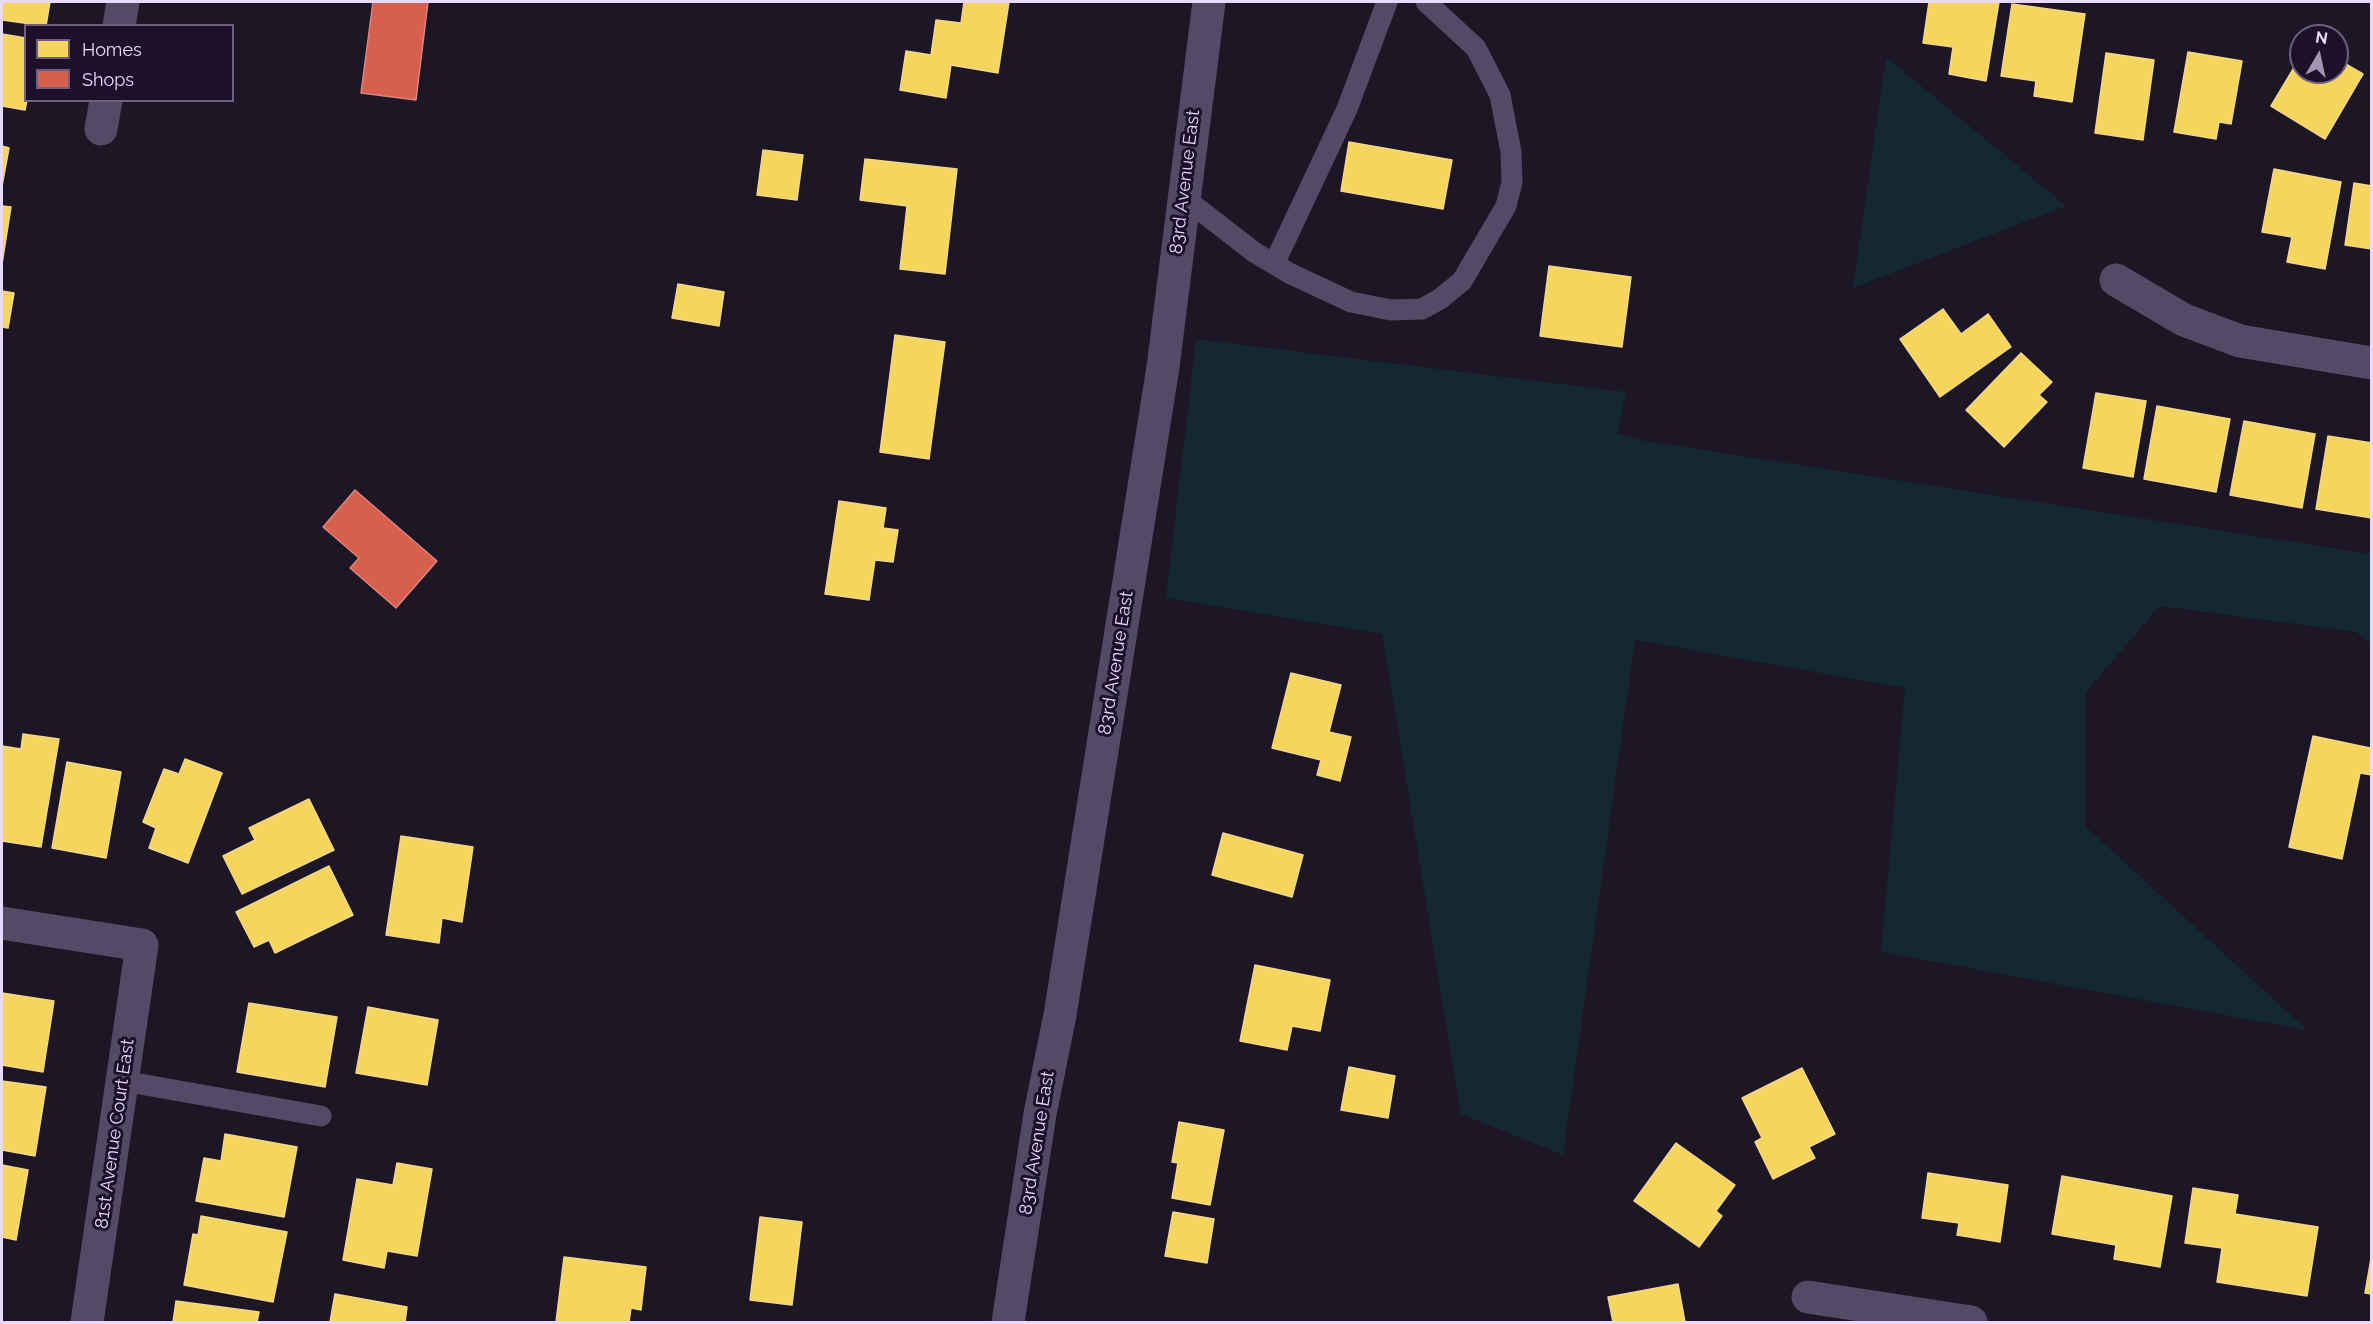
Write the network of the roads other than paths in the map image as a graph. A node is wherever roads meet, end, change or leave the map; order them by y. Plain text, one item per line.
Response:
1 (123, 2) edge
2 (1209, 2) edge
3 (1387, 2) edge
4 (1426, 2) edge
5 (119, 24) edge
6 (1183, 197) junction
7 (1274, 264) junction
8 (2116, 280) dead end
9 (2372, 363) edge
10 (2, 922) edge
11 (123, 1081) junction
12 (321, 1116) dead end
13 (1808, 1297) dead end
14 (87, 1323) edge
15 (1008, 1323) edge
16 (1971, 1323) edge

1 - 5 street
2 - 6 street, 83rd Avenue East
3 - 7 lane
4 - 7 lane
6 - 7 lane
6 - 15 street, 83rd Avenue East
8 - 9 street
10 - 11 street, 81st Avenue Court East
11 - 12 lane
11 - 14 street, 81st Avenue Court East
13 - 16 street

